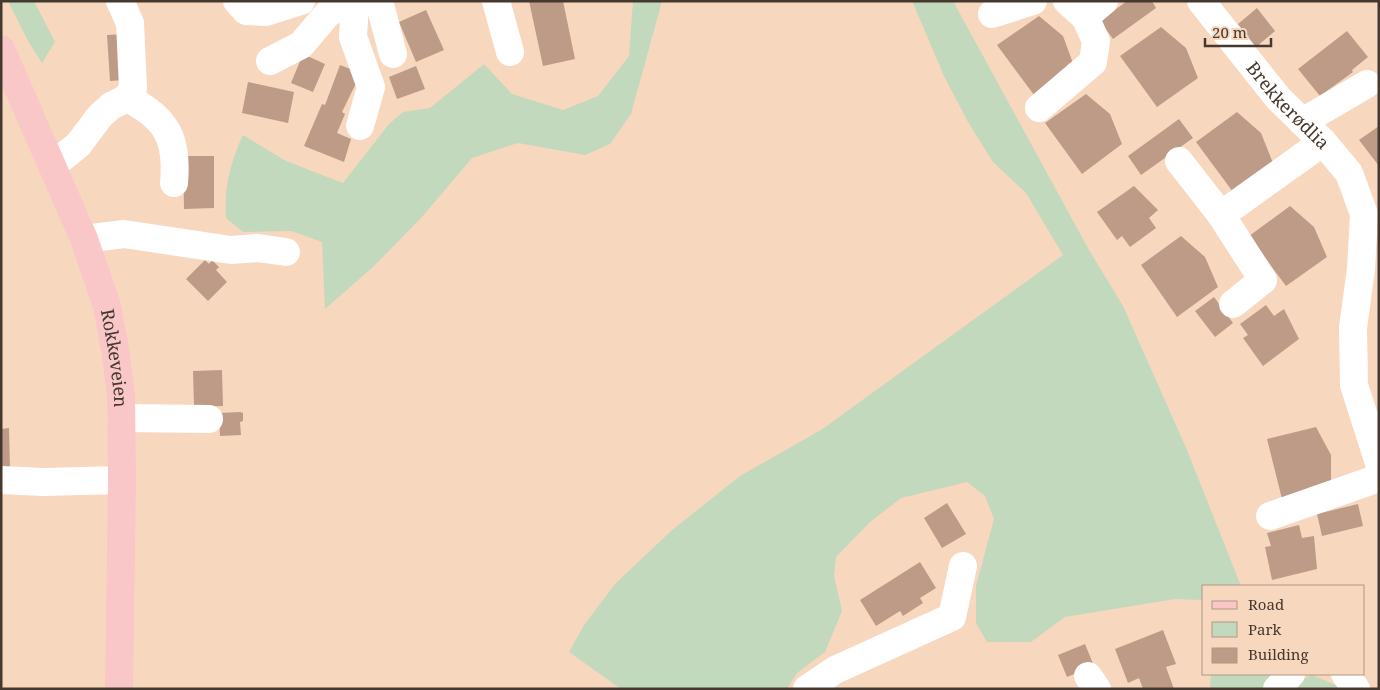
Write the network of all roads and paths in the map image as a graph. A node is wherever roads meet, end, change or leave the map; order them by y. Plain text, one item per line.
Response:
1 (120, 1) edge
2 (237, 1) edge
3 (301, 1) edge
4 (496, 1) edge
5 (1033, 1) edge
6 (1201, 1) edge
7 (360, 2) edge
8 (1085, 6) edge
9 (992, 14) dead end
10 (1, 49) edge
11 (510, 52) dead end
12 (393, 54) dead end
13 (270, 61) dead end
14 (1367, 84) dead end
15 (127, 98) junction
16 (1039, 108) dead end
17 (1302, 122) junction
18 (360, 126) dead end
19 (1323, 142) junction
20 (1179, 160) dead end
21 (53, 165) junction
22 (174, 183) dead end
23 (1372, 210) edge
24 (1221, 215) junction
25 (84, 239) junction
26 (286, 252) dead end
27 (1233, 304) dead end
28 (121, 418) junction
29 (209, 419) dead end
30 (1379, 463) edge
31 (1379, 478) edge
32 (1, 480) edge
33 (122, 480) junction
34 (1270, 516) dead end
35 (963, 566) dead end
36 (1290, 675) edge
37 (1346, 675) edge
38 (119, 689) edge
39 (807, 689) edge
40 (1277, 689) edge
41 (1356, 689) edge

1 - 15 street
2 - 3 street
4 - 11 street
5 - 9 street
6 - 17 street, Brekkerødlia
7 - 12 street
7 - 13 street
7 - 18 street
8 - 16 street
10 - 21 main road, Rokkeveien
14 - 17 street
15 - 21 street
15 - 22 street
17 - 19 street, Brekkerødlia
19 - 23 street, Brekkerødlia
19 - 24 street
20 - 24 street
21 - 25 main road, Rokkeveien
23 - 30 street, Brekkerødlia
24 - 27 street
25 - 26 street
25 - 28 main road, Rokkeveien
28 - 29 street
28 - 33 main road, Rokkeveien
31 - 34 street
32 - 33 street
33 - 38 main road, Rokkeveien
35 - 39 street
36 - 40 street
37 - 41 street

